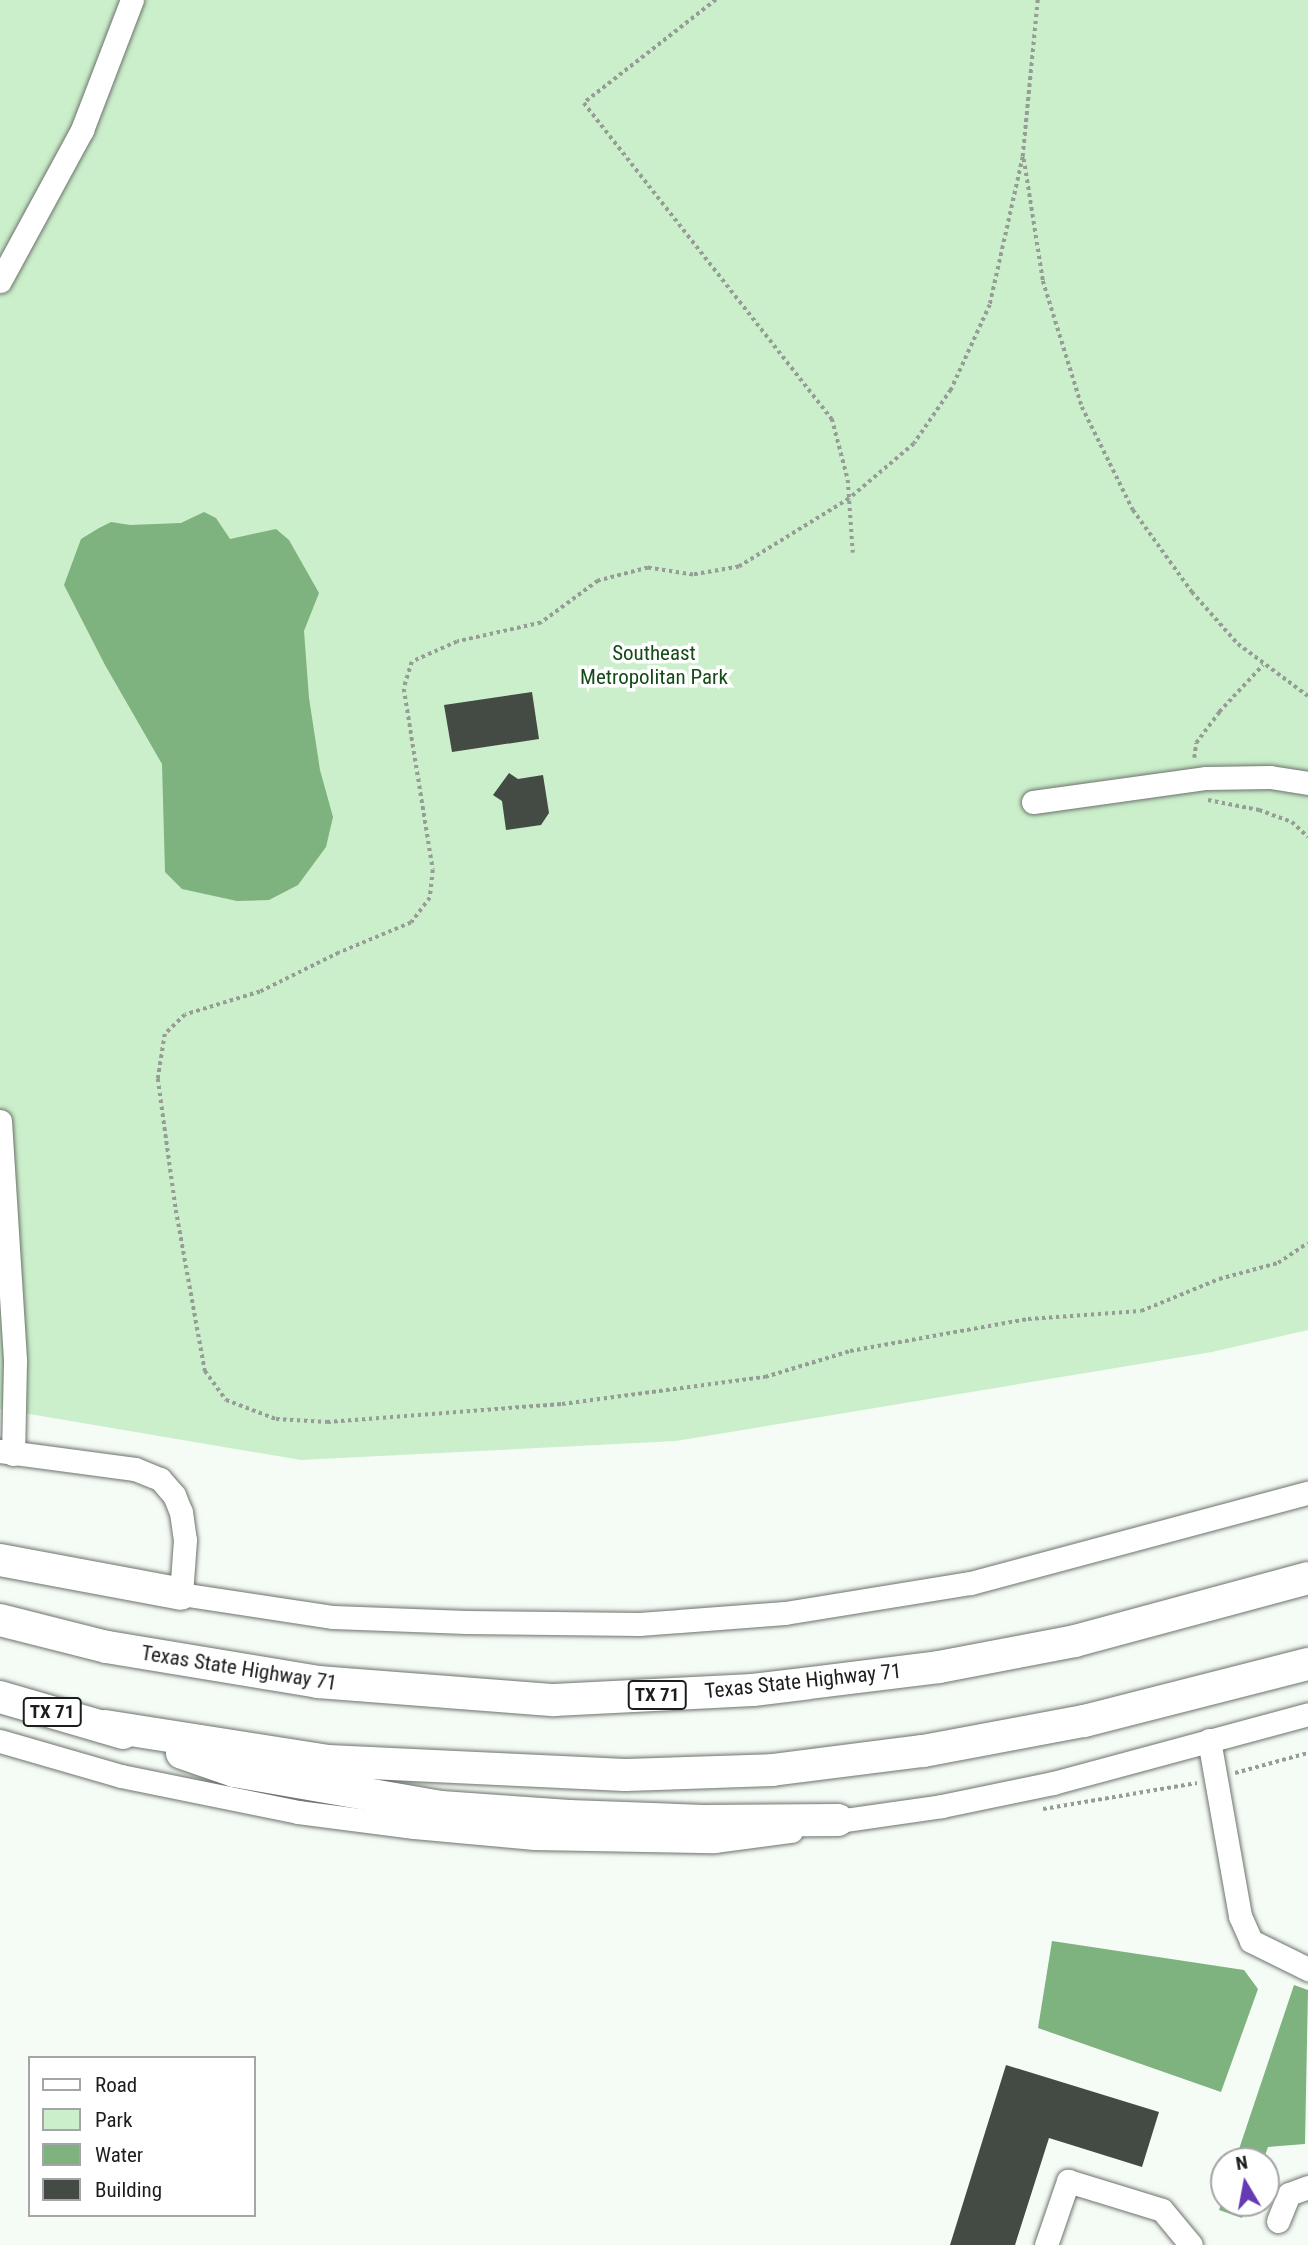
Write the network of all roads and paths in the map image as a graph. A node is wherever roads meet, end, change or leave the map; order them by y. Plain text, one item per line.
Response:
1 (132, 0) edge
2 (716, 0) edge
3 (1038, 0) edge
4 (1023, 157) junction
5 (0, 281) edge
6 (849, 499) junction
7 (853, 553) dead end
8 (1308, 696) edge
9 (1308, 783) edge
10 (1033, 803) dead end
11 (0, 1121) edge
12 (1308, 1243) edge
13 (7, 1453) edge
14 (1308, 1493) edge
15 (0, 1560) edge
16 (1308, 1578) edge
17 (181, 1594) junction
18 (0, 1620) edge
19 (1308, 1664) edge
20 (0, 1697) edge
21 (1308, 1714) edge
22 (105, 1726) junction
23 (1209, 1740) junction
24 (0, 1741) edge
25 (838, 1820) junction
26 (1308, 1969) edge
27 (1308, 2187) edge
28 (1278, 2221) dead end
29 (1046, 2245) edge
30 (1191, 2245) edge

1 - 5 street
2 - 6 path
3 - 4 path
4 - 6 path
4 - 8 path
6 - 7 path
6 - 12 path
9 - 10 street
11 - 13 street
13 - 17 street
14 - 17 street
15 - 17 highway
16 - 18 highway, Texas State Highway 71 / TX 71
19 - 22 highway, TX 71
20 - 22 highway, TX 71
21 - 23 street
22 - 25 highway
23 - 25 street
23 - 26 street
24 - 25 street
27 - 28 street
29 - 30 street

